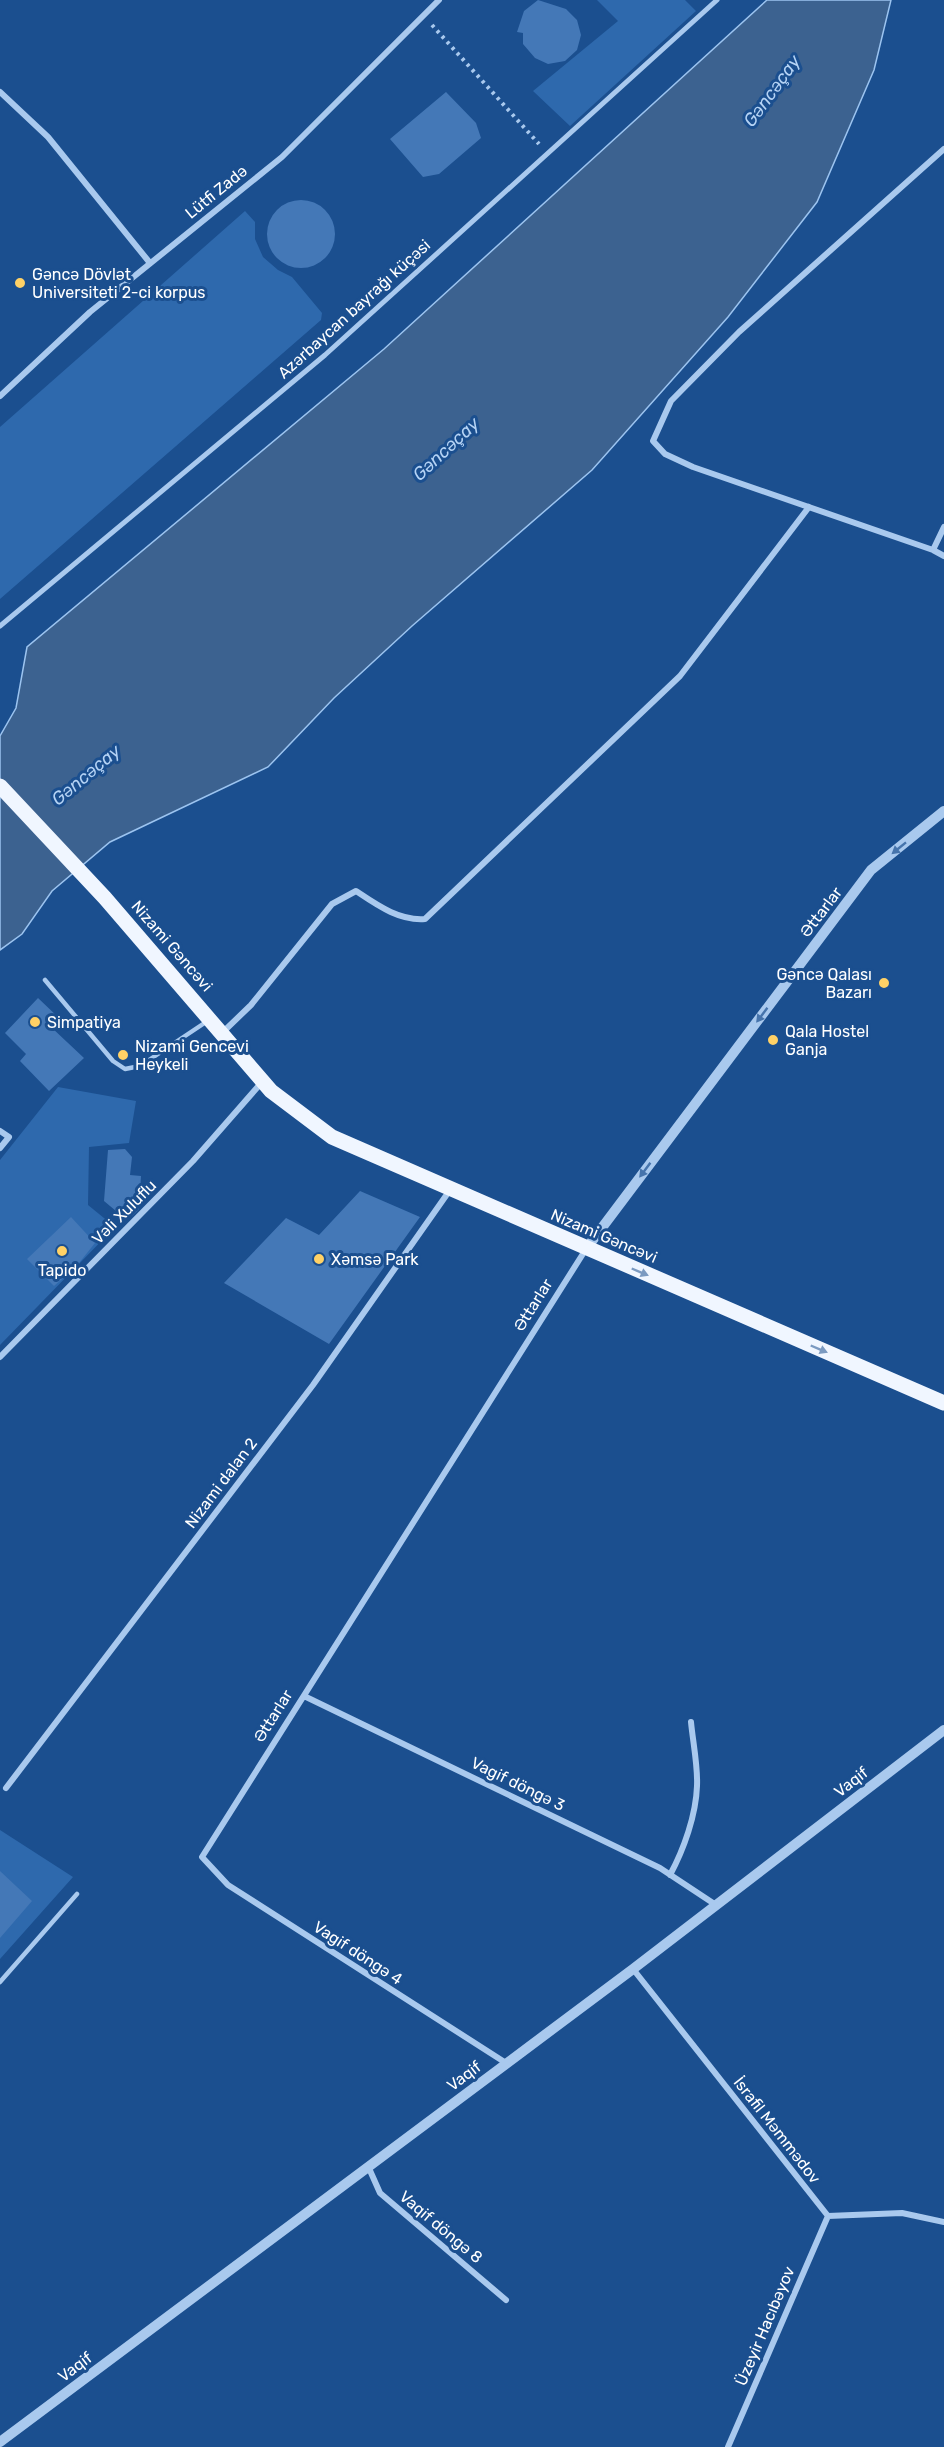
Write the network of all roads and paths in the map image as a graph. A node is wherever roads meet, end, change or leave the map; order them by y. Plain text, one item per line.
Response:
1 (428, 0) edge
2 (439, 0) edge
3 (717, 0) edge
4 (433, 6) junction
5 (424, 15) junction
6 (0, 92) edge
7 (944, 149) edge
8 (547, 153) junction
9 (150, 263) junction
10 (0, 396) edge
11 (809, 507) junction
12 (944, 527) edge
13 (933, 550) junction
14 (944, 556) edge
15 (0, 626) edge
16 (0, 786) edge
17 (944, 811) edge
18 (45, 980) dead end
19 (211, 1018) junction
20 (223, 1032) junction
21 (262, 1081) junction
22 (0, 1131) edge
23 (0, 1148) edge
24 (451, 1189) junction
25 (586, 1249) junction
26 (0, 1357) edge
27 (944, 1403) edge
28 (304, 1696) junction
29 (691, 1722) dead end
30 (944, 1730) edge
31 (6, 1788) dead end
32 (202, 1857) joint
33 (670, 1875) junction
34 (77, 1894) dead end
35 (716, 1905) junction
36 (633, 1969) junction
37 (0, 1982) edge
38 (506, 2063) junction
39 (368, 2166) junction
40 (828, 2216) junction
41 (944, 2222) edge
42 (507, 2300) dead end
43 (0, 2442) edge
44 (728, 2447) edge

1 - 4 street
2 - 4 street, Lütfi Zadə
3 - 8 street, Azərbaycan bayrağı küçəsi
4 - 5 street, Lütfi Zadə
5 - 8 path
5 - 9 street, Lütfi Zadə
6 - 9 street
7 - 11 street
8 - 15 street, Azərbaycan bayrağı küçəsi
9 - 10 street, Lütfi Zadə
11 - 13 street
11 - 20 street
12 - 13 street
13 - 14 street
16 - 19 main road, Nizami Gəncəvi
17 -> 25 street, Əttarlar
18 - 19 lane
19 - 20 main road, Nizami Gəncəvi
20 - 21 main road, Nizami Gəncəvi
21 - 24 main road, Nizami Gəncəvi
21 - 26 street, Vəli Xuluflu
22 - 23 street
24 - 25 main road, Nizami Gəncəvi
24 - 31 street, Nizami dalan 2
25 -> 27 main road, Nizami Gəncəvi
25 - 28 street, Əttarlar
28 - 32 street, Əttarlar
28 - 33 street, Vagif döngə 3
29 - 33 street
30 - 35 street, Vaqif
32 - 38 street, Vagif döngə 4
33 - 35 street, Vagif döngə 3
34 - 37 lane
35 - 36 street, Vaqif
36 - 38 street, Vaqif
36 - 40 street, İsrafil Məmmədov
38 - 39 street, Vaqif
39 - 42 street, Vaqif döngə 8
39 - 43 street, Vaqif
40 - 41 street
40 - 44 street, Üzeyir Hacıbəyov

